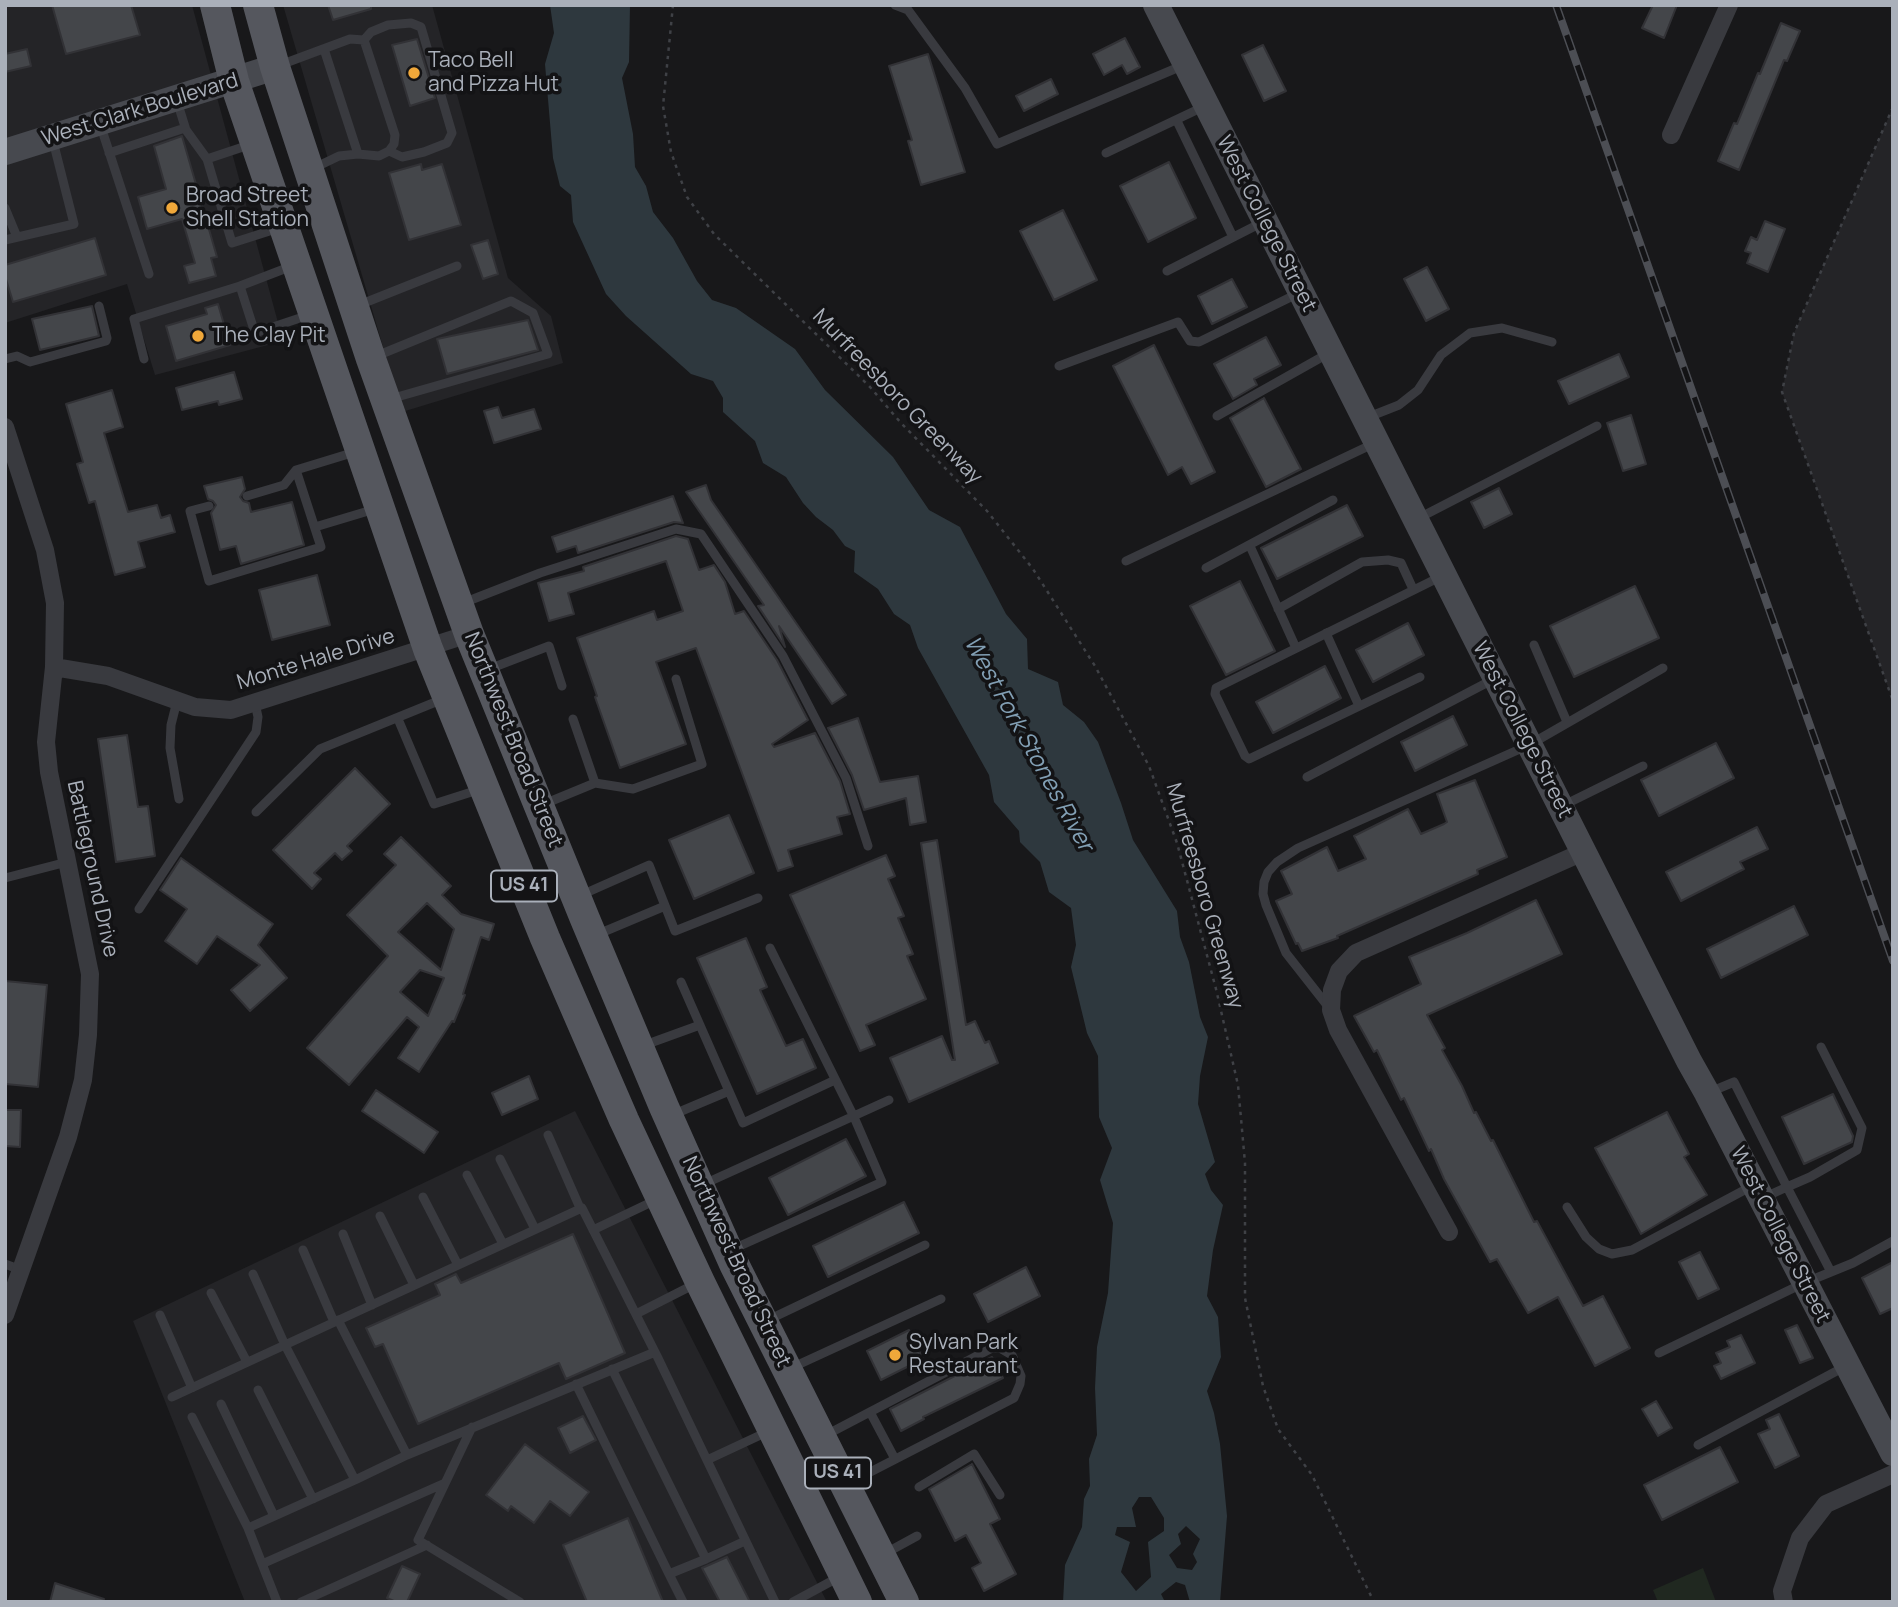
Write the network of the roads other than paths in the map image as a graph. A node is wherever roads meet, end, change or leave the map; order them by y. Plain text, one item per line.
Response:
1 (215, 5) edge
2 (258, 5) edge
3 (895, 5) edge
4 (1156, 5) edge
5 (1729, 5) edge
6 (364, 40) junction
7 (324, 49) junction
8 (1185, 64) junction
9 (275, 67) junction
10 (234, 80) junction
11 (176, 99) junction
12 (1206, 105) junction
13 (1177, 121) junction
14 (99, 122) junction
15 (185, 128) junction
16 (1671, 135) dead end
17 (52, 137) junction
18 (256, 143) junction
19 (389, 151) junction
20 (5, 152) edge
21 (109, 153) junction
22 (1107, 153) dead end
23 (358, 154) junction
24 (207, 159) junction
25 (309, 171) junction
26 (5, 208) edge
27 (1264, 221) junction
28 (284, 227) junction
29 (18, 237) junction
30 (1233, 237) junction
31 (5, 240) edge
32 (336, 252) junction
33 (297, 264) junction
34 (457, 266) dead end
35 (1167, 271) dead end
36 (149, 274) dead end
37 (240, 286) junction
38 (1301, 292) junction
39 (99, 306) dead end
40 (354, 307) junction
41 (314, 314) junction
42 (1552, 342) dead end
43 (1331, 352) junction
44 (5, 359) edge
45 (144, 359) dead end
46 (371, 359) junction
47 (1059, 366) dead end
48 (385, 400) junction
49 (1217, 416) dead end
50 (1364, 419) junction
51 (1597, 426) dead end
52 (5, 427) edge
53 (1376, 443) junction
54 (360, 451) junction
55 (296, 470) junction
56 (247, 496) dead end
57 (1333, 500) dead end
58 (209, 506) dead end
59 (380, 507) junction
60 (1415, 520) junction
61 (315, 527) junction
62 (1250, 546) junction
63 (1126, 561) dead end
64 (1206, 568) dead end
65 (1443, 575) junction
66 (1413, 589) junction
67 (458, 605) junction
68 (1278, 609) junction
69 (1326, 633) junction
70 (469, 634) junction
71 (1534, 645) dead end
72 (1296, 648) junction
73 (428, 649) junction
74 (54, 667) junction
75 (1663, 668) dead end
76 (484, 671) junction
77 (1420, 677) dead end
78 (1496, 678) junction
79 (676, 679) dead end
80 (562, 686) dead end
81 (448, 697) junction
82 (177, 701) junction
83 (255, 702) junction
84 (1359, 706) junction
85 (398, 719) junction
86 (573, 719) dead end
87 (1567, 722) junction
88 (1529, 745) junction
89 (1643, 766) dead end
90 (1307, 777) dead end
91 (595, 783) junction
92 (484, 788) junction
93 (179, 799) dead end
94 (539, 806) junction
95 (1560, 807) junction
96 (256, 812) dead end
97 (498, 822) junction
98 (868, 846) dead end
99 (1583, 852) junction
100 (67, 862) junction
101 (5, 878) edge
102 (758, 898) dead end
103 (666, 906) junction
104 (139, 909) dead end
105 (585, 917) junction
106 (545, 938) junction
107 (770, 948) dead end
108 (681, 982) dead end
109 (1331, 1010) junction
110 (700, 1025) junction
111 (639, 1047) junction
112 (1821, 1047) dead end
113 (835, 1080) junction
114 (729, 1091) junction
115 (1707, 1093) junction
116 (889, 1100) dead end
117 (668, 1116) junction
118 (856, 1121) junction
119 (548, 1135) dead end
120 (500, 1159) dead end
121 (467, 1175) dead end
122 (699, 1186) junction
123 (1787, 1187) junction
124 (1757, 1192) junction
125 (423, 1197) dead end
126 (660, 1198) junction
127 (1567, 1207) dead end
128 (580, 1208) junction
129 (380, 1216) dead end
130 (535, 1229) junction
131 (593, 1230) junction
132 (1449, 1232) dead end
133 (342, 1234) dead end
134 (1893, 1241) edge
135 (503, 1244) junction
136 (925, 1245) dead end
137 (303, 1250) dead end
138 (731, 1258) junction
139 (458, 1265) junction
140 (13, 1267) edge
141 (1831, 1272) junction
142 (253, 1274) dead end
143 (700, 1282) junction
144 (1804, 1283) junction
145 (414, 1285) junction
146 (211, 1293) dead end
147 (941, 1299) dead end
148 (372, 1305) junction
149 (160, 1314) dead end
150 (636, 1314) junction
151 (5, 1315) edge
152 (336, 1321) junction
153 (763, 1322) junction
154 (285, 1345) junction
155 (655, 1352) junction
156 (1659, 1353) dead end
157 (247, 1362) junction
158 (1847, 1365) junction
159 (612, 1369) junction
160 (787, 1370) junction
161 (576, 1384) junction
162 (192, 1388) junction
163 (258, 1390) dead end
164 (172, 1397) dead end
165 (221, 1404) dead end
166 (870, 1412) junction
167 (192, 1417) dead end
168 (472, 1427) junction
169 (772, 1429) junction
170 (821, 1438) junction
171 (1698, 1446) dead end
172 (1893, 1452) edge
173 (407, 1455) junction
174 (895, 1459) junction
175 (706, 1460) junction
176 (1893, 1475) edge
177 (355, 1480) junction
178 (445, 1483) junction
179 (844, 1485) junction
180 (919, 1487) dead end
181 (1000, 1495) dead end
182 (313, 1499) junction
183 (274, 1516) junction
184 (248, 1528) junction
185 (917, 1536) dead end
186 (745, 1541) junction
187 (427, 1545) junction
188 (880, 1556) junction
189 (706, 1559) junction
190 (262, 1564) junction
191 (669, 1574) junction
192 (842, 1575) junction
193 (276, 1602) edge
194 (301, 1602) edge
195 (520, 1602) edge
196 (683, 1602) edge
197 (775, 1602) edge
198 (793, 1602) edge
199 (857, 1602) edge
200 (904, 1602) edge
201 (1784, 1602) edge

1 - 10 main road, Northwest Broad Street / US 41
2 - 9 main road, Northwest Broad Street / US 41
3 - 8 lane
4 - 8 street, West College Street
5 - 16 street
6 - 7 lane
6 - 19 lane
6 - 19 lane
7 - 9 lane
7 - 23 lane
8 - 12 street, West College Street
9 - 10 street, West Clark Boulevard
9 - 25 main road, Northwest Broad Street / US 41
10 - 11 street, West Clark Boulevard
10 - 18 main road, Northwest Broad Street / US 41
11 - 14 street, West Clark Boulevard
11 - 15 lane
12 - 13 lane
12 - 27 street, West College Street
13 - 22 lane
13 - 30 lane
14 - 17 street, West Clark Boulevard
14 - 21 lane
15 - 21 lane
15 - 24 lane
17 - 20 street, West Clark Boulevard
17 - 29 lane
18 - 24 lane
18 - 28 main road, Northwest Broad Street / US 41
19 - 23 lane
21 - 36 lane
23 - 25 lane
24 - 28 lane
25 - 32 main road, Northwest Broad Street / US 41
26 - 29 lane
27 - 30 lane
27 - 38 street, West College Street
28 - 33 main road, Northwest Broad Street / US 41
29 - 31 lane
30 - 35 lane
32 - 33 main road
32 - 40 main road, Northwest Broad Street / US 41
33 - 37 lane
33 - 41 main road, Northwest Broad Street / US 41
34 - 40 lane
37 - 41 lane
37 - 45 lane
38 - 43 street, West College Street
38 - 47 lane
39 - 44 lane
40 - 46 main road, Northwest Broad Street / US 41
41 - 54 main road, Northwest Broad Street / US 41
42 - 50 lane
43 - 49 lane
43 - 50 street, West College Street
46 - 48 main road, Northwest Broad Street / US 41
46 - 48 lane
48 - 67 main road, Northwest Broad Street / US 41
50 - 53 street, West College Street
51 - 60 lane
52 - 74 street, Battleground Drive
53 - 60 street, West College Street
53 - 63 lane
54 - 55 lane
54 - 59 main road, Northwest Broad Street / US 41
55 - 56 lane
55 - 61 lane
57 - 62 lane
58 - 61 lane
59 - 61 lane
59 - 73 main road, Northwest Broad Street / US 41
60 - 65 street, West College Street
62 - 64 lane
62 - 68 lane
65 - 66 lane
65 - 78 street, West College Street
66 - 68 lane
66 - 69 lane
67 - 70 main road, Northwest Broad Street / US 41
67 - 98 lane
68 - 72 lane
69 - 72 lane
69 - 84 lane
70 - 73 street, Monte Hale Drive
70 - 76 main road, Northwest Broad Street / US 41
71 - 87 lane
72 - 84 lane
73 - 81 main road, Northwest Broad Street / US 41
73 - 83 street, Monte Hale Drive
74 - 82 street, Monte Hale Drive
74 - 100 street, Battleground Drive
75 - 87 lane
76 - 80 lane
76 - 94 main road, Northwest Broad Street / US 41
77 - 84 lane
78 - 88 street, West College Street
78 - 90 lane
79 - 91 lane
81 - 85 lane
81 - 92 main road, Northwest Broad Street / US 41
82 - 83 street, Monte Hale Drive
82 - 93 lane
83 - 104 lane
85 - 92 lane
85 - 96 lane
86 - 91 lane
87 - 88 lane
88 - 95 street, West College Street
88 - 109 lane
89 - 95 lane
91 - 94 lane
92 - 97 main road, Northwest Broad Street / US 41
94 - 97 main road
94 - 105 main road, Northwest Broad Street / US 41
95 - 99 street, West College Street
97 - 106 main road, Northwest Broad Street / US 41
99 - 109 street
99 - 115 street, West College Street
100 - 101 lane
100 - 140 street, Battleground Drive
102 - 103 lane
103 - 105 lane
103 - 105 lane
105 - 106 main road
105 - 111 main road, Northwest Broad Street / US 41
106 - 126 main road, Northwest Broad Street / US 41
107 - 113 lane
108 - 110 lane
109 - 132 street
110 - 111 lane
110 - 114 lane
111 - 117 main road, Northwest Broad Street / US 41
112 - 123 lane
113 - 114 lane
113 - 118 lane
114 - 117 lane
115 - 123 lane
115 - 124 street, West College Street
116 - 118 lane
117 - 122 main road, Northwest Broad Street / US 41
118 - 122 lane
118 - 138 lane
119 - 128 lane
120 - 130 lane
121 - 135 lane
122 - 138 main road, Northwest Broad Street / US 41
123 - 124 lane
123 - 141 lane
124 - 127 lane
124 - 144 street, West College Street
125 - 139 lane
126 - 131 lane
126 - 143 main road, Northwest Broad Street / US 41
128 - 130 lane
128 - 131 lane
129 - 145 lane
130 - 135 lane
131 - 150 lane
133 - 148 lane
134 - 141 lane
135 - 139 lane
136 - 153 lane
137 - 152 lane
138 - 143 main road
138 - 153 main road, Northwest Broad Street / US 41
139 - 145 lane
140 - 151 street, Battleground Drive
141 - 144 lane
142 - 154 lane
143 - 150 lane
143 - 169 main road, Northwest Broad Street / US 41
144 - 156 lane
144 - 158 street, West College Street
145 - 148 lane
146 - 157 lane
147 - 160 lane
148 - 152 lane
149 - 162 lane
150 - 155 lane
152 - 154 lane
152 - 173 lane
153 - 160 main road, Northwest Broad Street / US 41
154 - 157 lane
154 - 177 lane
155 - 159 lane
155 - 175 lane
157 - 162 lane
158 - 171 lane
158 - 172 street, West College Street
159 - 161 lane
159 - 189 lane
160 - 170 main road, Northwest Broad Street / US 41
161 - 168 lane
161 - 191 lane
162 - 164 lane
163 - 182 lane
165 - 183 lane
166 - 170 lane
166 - 174 lane
166 - 174 lane
167 - 184 lane
168 - 173 lane
168 - 178 lane
169 - 175 lane
169 - 192 main road, Northwest Broad Street / US 41
170 - 179 main road, Northwest Broad Street / US 41
173 - 177 lane
174 - 179 lane
175 - 186 lane
176 - 201 street
177 - 182 lane
178 - 187 lane
178 - 190 lane
179 - 188 main road, Northwest Broad Street / US 41
180 - 181 lane
182 - 183 lane
183 - 184 lane
184 - 190 lane
185 - 188 lane
186 - 189 lane
186 - 197 lane
187 - 194 lane
187 - 195 lane
188 - 192 main road
188 - 200 main road, Northwest Broad Street / US 41
189 - 191 lane
190 - 193 lane
191 - 196 lane
192 - 198 lane
192 - 199 main road, Northwest Broad Street / US 41

